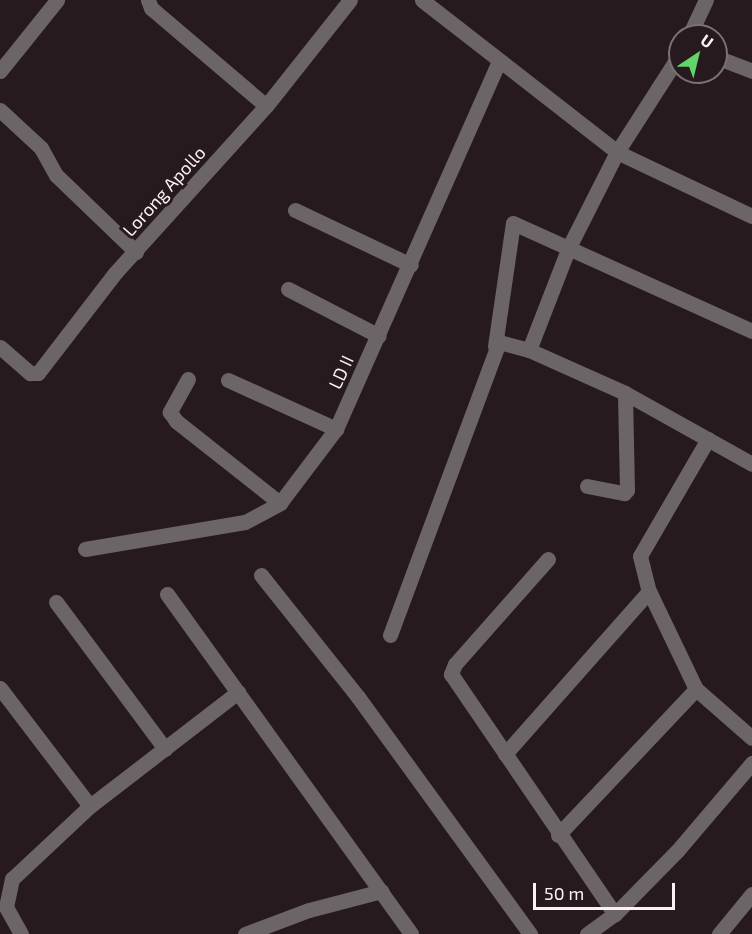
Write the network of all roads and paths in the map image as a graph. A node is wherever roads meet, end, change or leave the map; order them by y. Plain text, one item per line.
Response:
1 (57, 0) edge
2 (148, 0) edge
3 (350, 0) edge
4 (422, 0) edge
5 (706, 0) edge
6 (695, 24) edge
7 (499, 62) junction
8 (728, 62) edge
9 (0, 71) edge
10 (752, 71) edge
11 (668, 73) edge
12 (266, 106) junction
13 (0, 110) edge
14 (617, 152) junction
15 (295, 210) dead end
16 (752, 216) edge
17 (569, 247) junction
18 (136, 252) junction
19 (411, 265) junction
20 (288, 289) dead end
21 (752, 331) edge
22 (379, 336) junction
23 (495, 346) junction
24 (0, 347) edge
25 (529, 350) junction
26 (188, 379) dead end
27 (228, 380) dead end
28 (625, 393) junction
29 (336, 429) junction
30 (708, 439) junction
31 (752, 464) edge
32 (587, 486) dead end
33 (280, 503) junction
34 (85, 549) dead end
35 (548, 559) dead end
36 (261, 574) dead end
37 (649, 591) junction
38 (167, 594) dead end
39 (56, 602) dead end
40 (390, 635) dead end
41 (0, 688) edge
42 (696, 689) junction
43 (238, 692) junction
44 (752, 738) edge
45 (165, 749) junction
46 (505, 754) junction
47 (752, 763) edge
48 (90, 806) junction
49 (558, 835) junction
50 (382, 891) junction
51 (752, 894) edge
52 (615, 914) junction
53 (21, 934) edge
54 (245, 934) edge
55 (411, 934) edge
56 (530, 934) edge
57 (587, 934) edge
58 (719, 934) edge

1 - 9 street
2 - 12 street
3 - 12 street, Lorong Apollo
4 - 7 street
5 - 6 street
7 - 14 street
7 - 19 street, LD II
8 - 10 street
11 - 14 street
12 - 18 street, Lorong Apollo
13 - 18 street
14 - 16 street
14 - 17 street
15 - 19 street
17 - 21 street
17 - 23 street
17 - 25 street
18 - 24 street, Lorong Apollo
19 - 22 street, LD II
20 - 22 street
22 - 29 street, LD II
23 - 25 street
23 - 40 street
25 - 28 street
26 - 33 street
27 - 29 street
28 - 30 street
28 - 32 street
29 - 33 street, LD II
30 - 31 street
30 - 37 street
33 - 34 street, LD II
35 - 46 street
36 - 56 street
37 - 42 street
37 - 46 street
38 - 43 street
39 - 45 street
41 - 48 street
42 - 44 street
42 - 49 street
43 - 45 street
43 - 50 street
45 - 48 street
46 - 49 street
47 - 52 street
48 - 53 street
49 - 52 street
50 - 54 street
50 - 55 street
51 - 58 street
52 - 57 street

